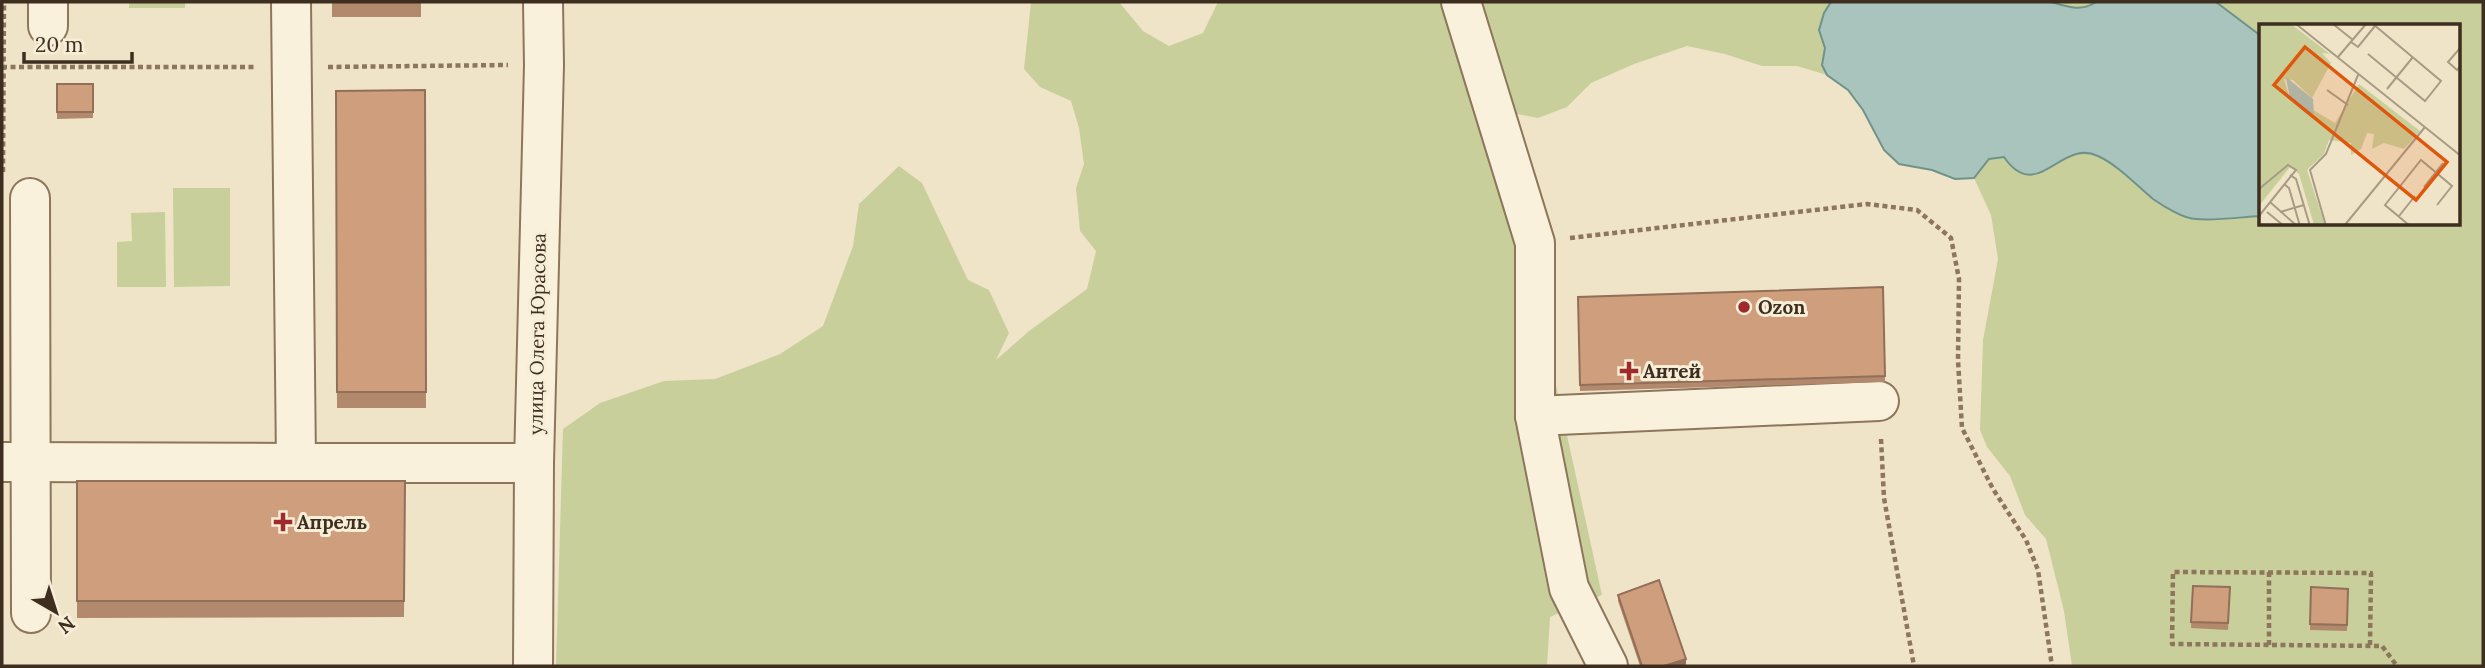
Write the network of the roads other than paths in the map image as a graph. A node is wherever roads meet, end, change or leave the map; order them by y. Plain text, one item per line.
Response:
1 (291, 2) edge
2 (543, 2) edge
3 (1461, 2) edge
4 (30, 198) road end
5 (1879, 401) road end
6 (1535, 416) junction
7 (17, 462) edge
8 (296, 463) junction
9 (534, 463) junction
10 (32, 612) dead end
11 (533, 666) edge
12 (1608, 666) edge

1 - 8 street
2 - 9 street, улица Олега Юрасова
3 - 6 street
4 - 7 street
5 - 6 street
6 - 12 street
7 - 8 street
7 - 10 street
8 - 9 street
9 - 11 street, улица Олега Юрасова

